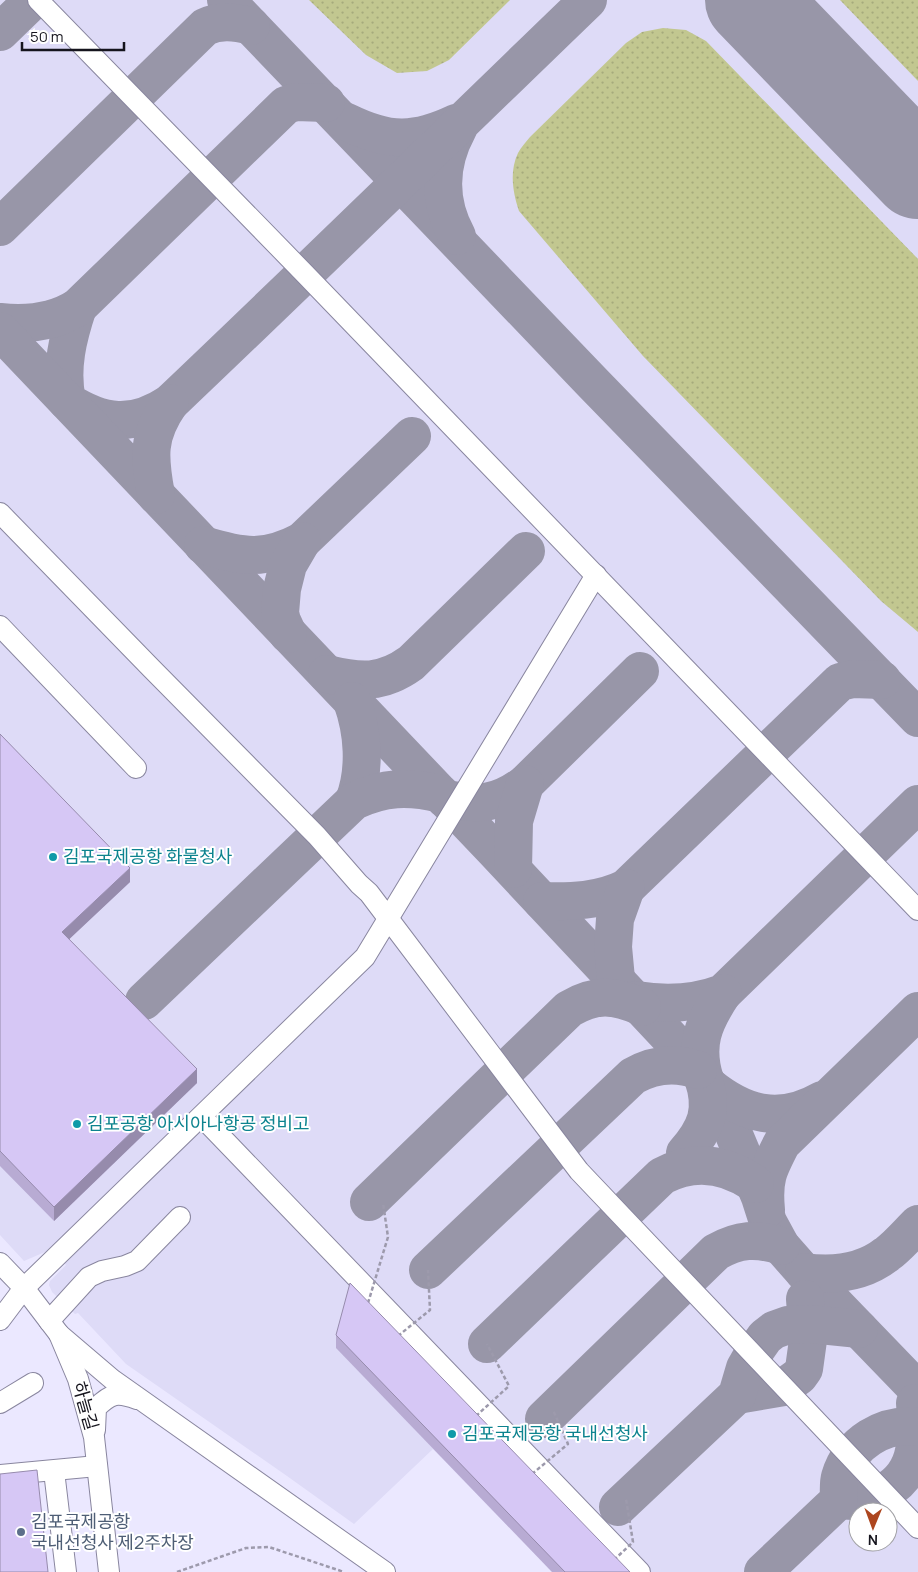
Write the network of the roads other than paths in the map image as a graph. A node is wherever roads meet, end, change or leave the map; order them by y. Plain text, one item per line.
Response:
1 (38, 0) edge
2 (0, 513) edge
3 (596, 575) junction
4 (0, 626) edge
5 (136, 768) dead end
6 (918, 910) edge
7 (388, 918) junction
8 (202, 1116) junction
9 (180, 1217) dead end
10 (0, 1263) edge
11 (24, 1288) junction
12 (0, 1320) edge
13 (54, 1328) junction
14 (32, 1383) dead end
15 (141, 1400) junction
16 (0, 1403) edge
17 (94, 1437) junction
18 (98, 1466) junction
19 (54, 1471) junction
20 (0, 1475) edge
21 (918, 1528) edge
22 (66, 1572) edge
23 (108, 1572) edge
24 (385, 1572) edge
25 (640, 1572) edge

1 - 3 lane
2 - 7 lane
3 - 6 lane
3 - 7 lane
4 - 5 lane
7 - 8 lane
7 - 21 lane
8 - 11 lane
8 - 25 lane
9 - 13 lane
10 - 11 lane, 하늘길
11 - 12 lane
11 - 13 lane, 하늘길
13 - 15 lane
13 - 17 lane, 하늘길
14 - 16 lane
15 - 17 lane
15 - 24 lane
17 - 18 lane, 하늘길
18 - 19 lane
18 - 23 lane, 하늘길
19 - 20 lane
19 - 22 lane

